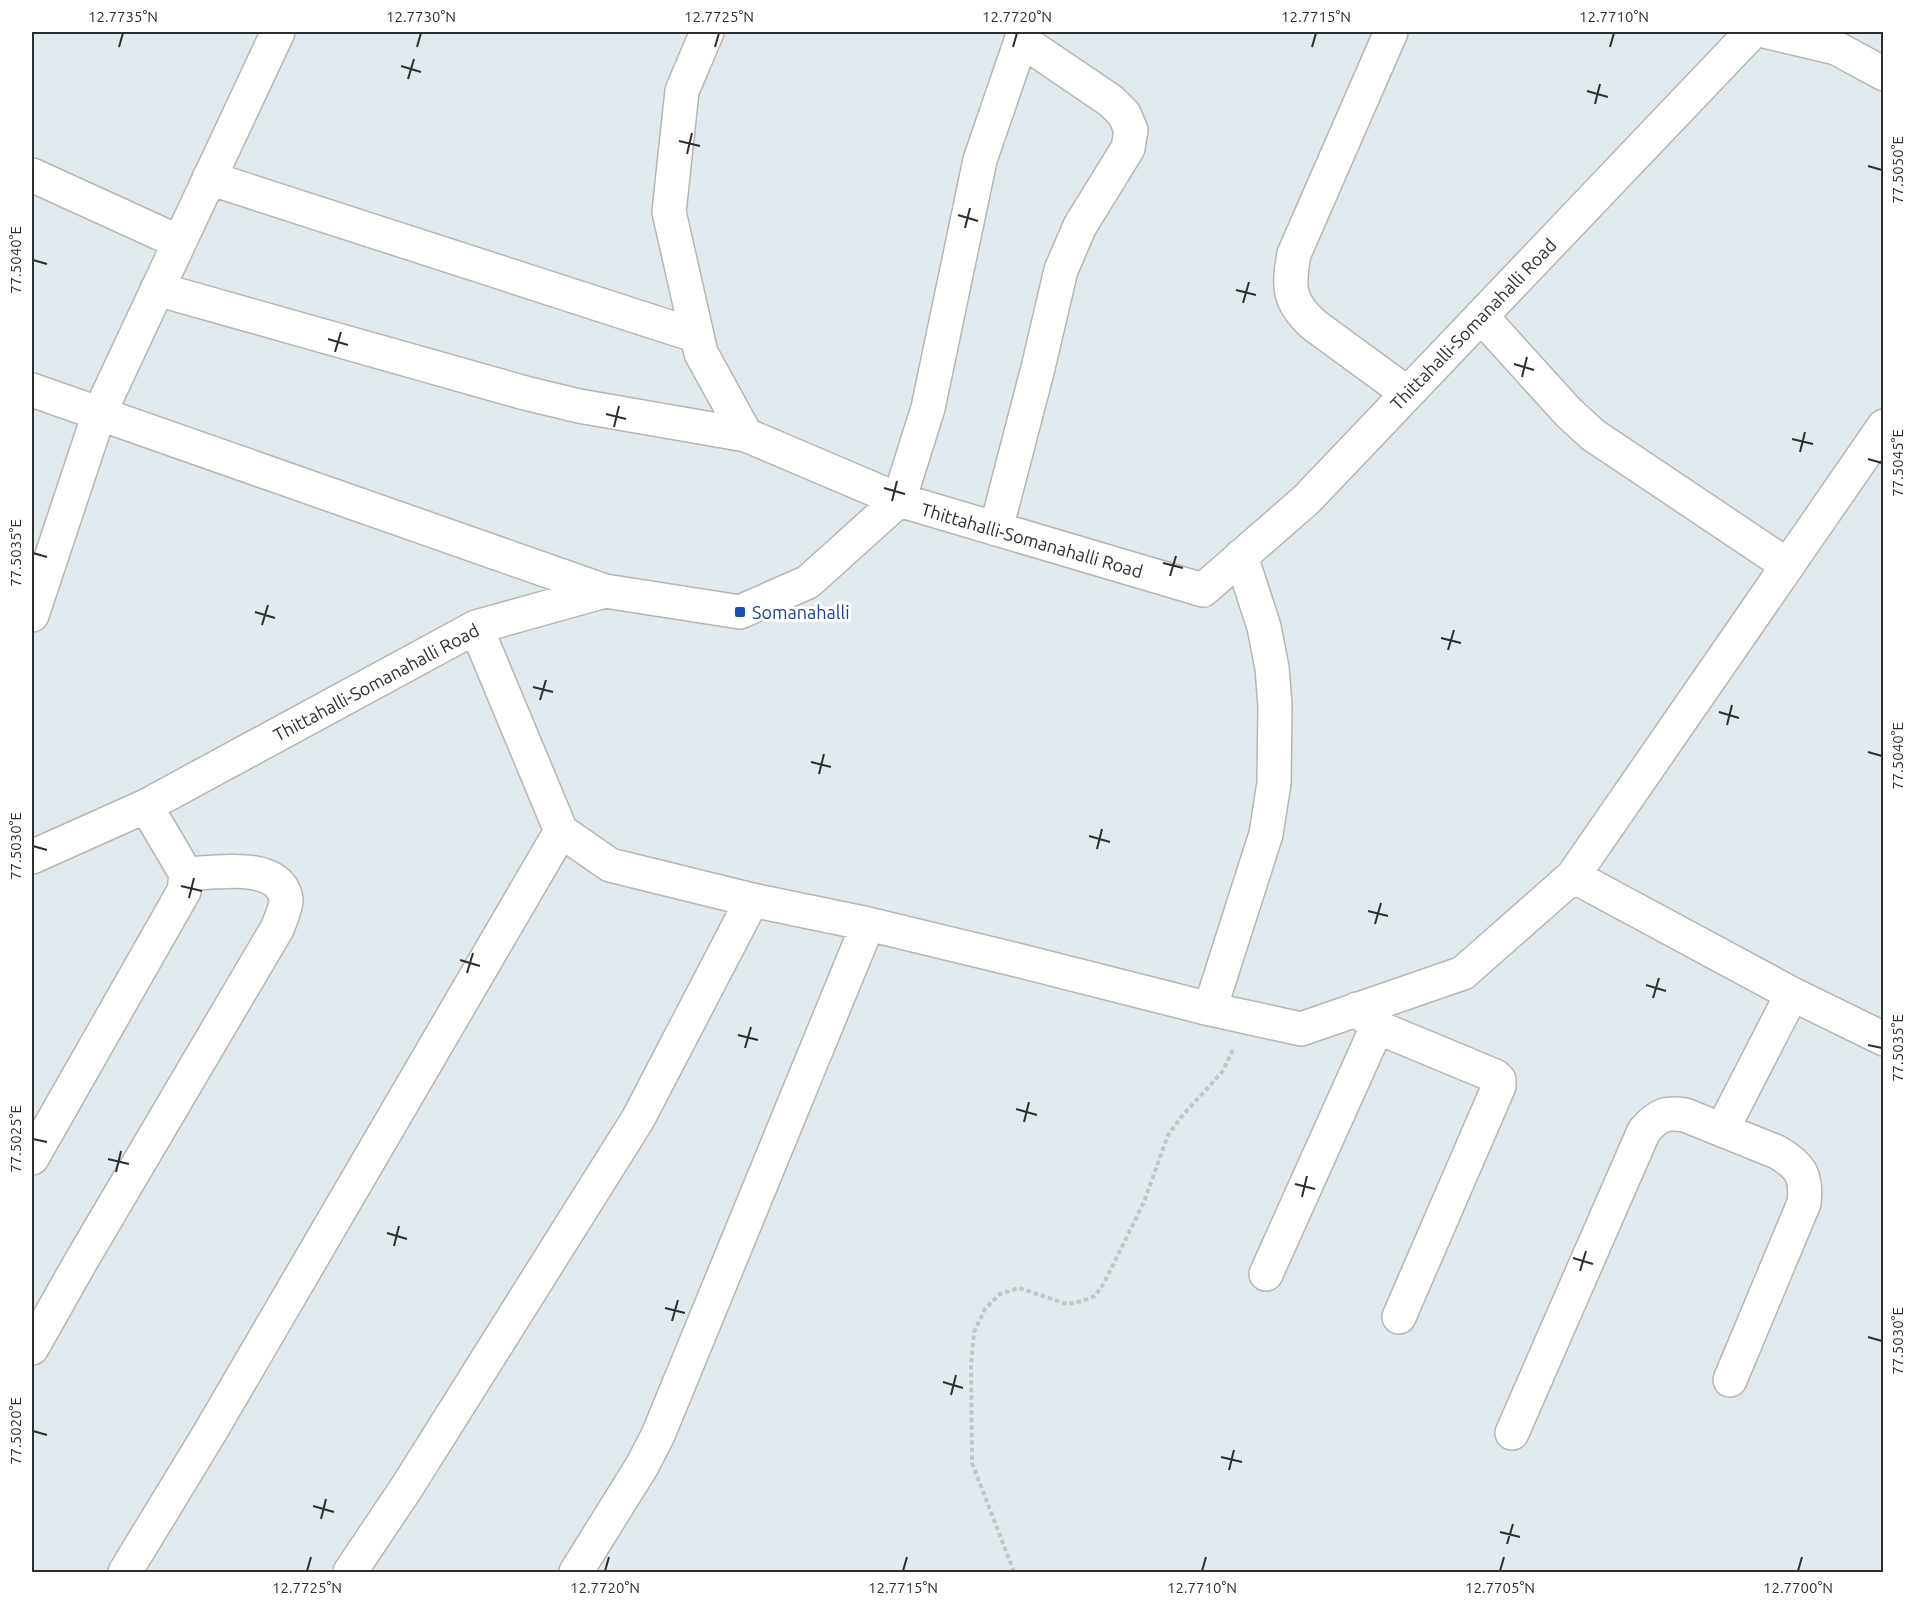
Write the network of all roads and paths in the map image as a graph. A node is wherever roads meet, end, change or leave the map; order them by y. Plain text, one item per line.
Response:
1 (278, 32) edge
2 (707, 32) edge
3 (1391, 32) edge
4 (1752, 32) edge
5 (1767, 32) edge
6 (1023, 36) edge
7 (1884, 74) edge
8 (32, 176) edge
9 (209, 178) junction
10 (179, 242) junction
11 (157, 290) junction
12 (1481, 316) junction
13 (697, 336) junction
14 (32, 390) edge
15 (1407, 393) junction
16 (99, 414) junction
17 (1884, 426) edge
18 (746, 435) junction
19 (899, 500) junction
20 (996, 529) junction
21 (1241, 556) junction
22 (1787, 565) junction
23 (605, 591) junction
24 (32, 615) edge
25 (476, 627) junction
26 (146, 806) junction
27 (561, 831) junction
28 (32, 857) edge
29 (186, 874) junction
30 (1573, 876) junction
31 (752, 900) junction
32 (868, 924) junction
33 (1792, 994) junction
34 (1224, 1012) junction
35 (1367, 1018) junction
36 (1884, 1040) edge
37 (1722, 1130) junction
38 (32, 1158) edge
39 (1266, 1274) dead end
40 (1399, 1317) dead end
41 (32, 1348) edge
42 (1730, 1380) dead end
43 (1512, 1433) dead end
44 (125, 1572) edge
45 (350, 1572) edge
46 (576, 1572) edge
47 (1014, 1572) edge

1 - 9 street
2 - 13 street
3 - 15 street
4 - 12 street, Thittahalli-Somanahalli Road
5 - 7 street
6 - 19 street
6 - 20 street
8 - 10 street
9 - 10 street
9 - 13 street
10 - 11 street
11 - 16 street
11 - 18 street
12 - 15 street, Thittahalli-Somanahalli Road
12 - 22 street
13 - 18 street
14 - 16 street
15 - 21 street, Thittahalli-Somanahalli Road
16 - 23 street
16 - 24 street
17 - 22 street
18 - 19 street
19 - 20 street, Thittahalli-Somanahalli Road
19 - 23 street, Thittahalli-Somanahalli Road
20 - 21 street, Thittahalli-Somanahalli Road
21 - 34 street
22 - 30 street
23 - 25 street, Thittahalli-Somanahalli Road
25 - 26 street, Thittahalli-Somanahalli Road
25 - 27 street
26 - 28 street, Thittahalli-Somanahalli Road
26 - 29 street
27 - 31 street
27 - 44 street
29 - 38 street
29 - 41 street
30 - 33 street
30 - 35 street
31 - 32 street
31 - 45 street
32 - 34 street
32 - 46 street
33 - 36 street
33 - 37 street
34 - 35 street
34 - 47 path
35 - 39 street
35 - 40 street
37 - 42 street
37 - 43 street

